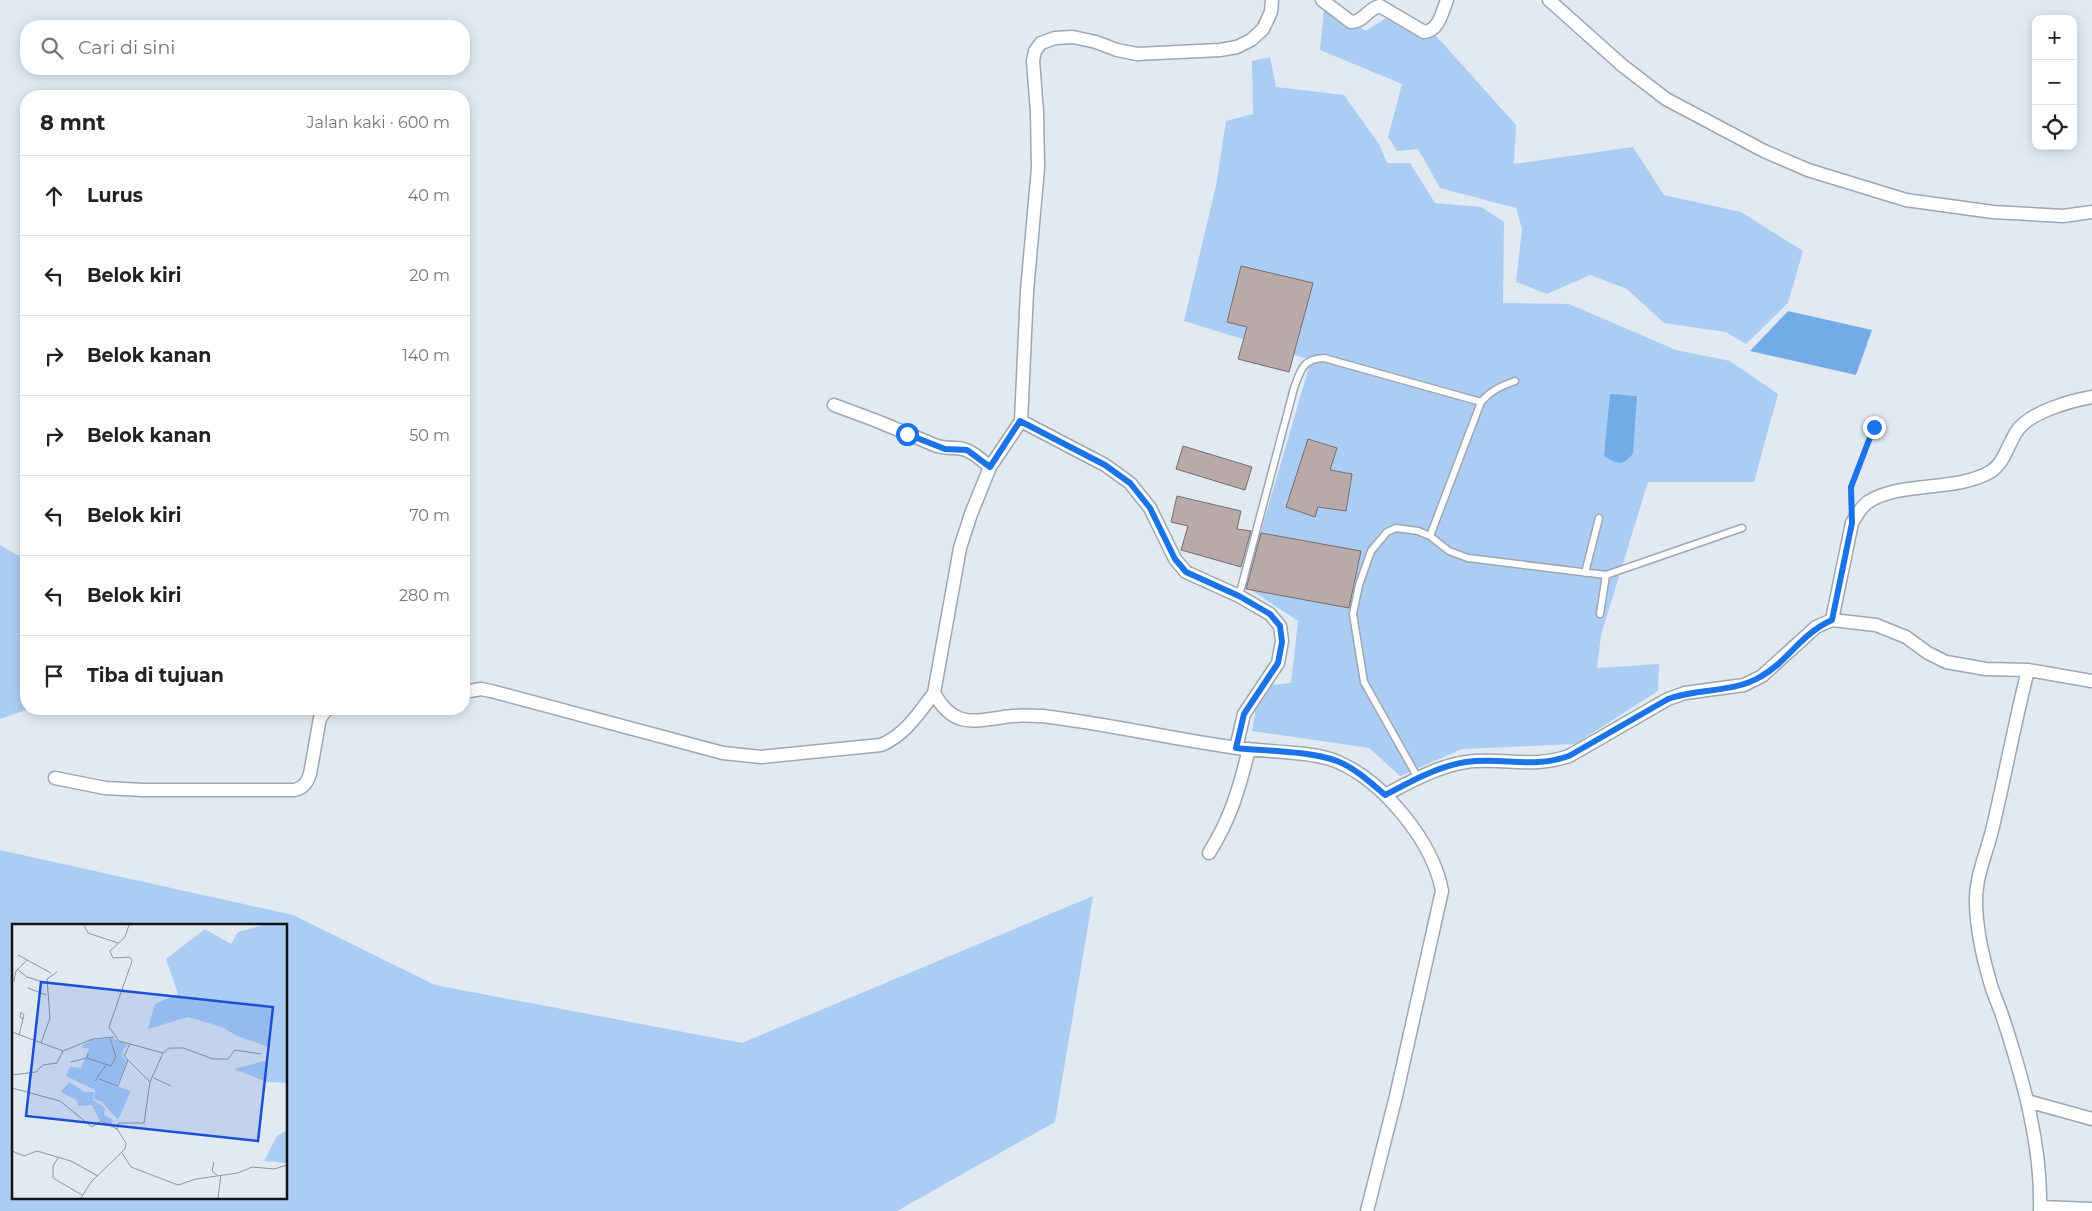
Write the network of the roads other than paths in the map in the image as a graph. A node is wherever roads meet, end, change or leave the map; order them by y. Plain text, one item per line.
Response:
1 (1272, 0) edge
2 (1322, 0) edge
3 (1447, 0) edge
4 (1549, 0) edge
5 (2092, 212) edge
6 (1514, 381) dead end
7 (2092, 397) edge
8 (1481, 402) junction
9 (834, 405) dead end
10 (1020, 421) junction
11 (990, 467) junction
12 (1599, 518) dead end
13 (1742, 528) dead end
14 (1430, 536) junction
15 (1585, 573) junction
16 (1606, 575) junction
17 (1239, 596) junction
18 (1600, 614) dead end
19 (1832, 620) junction
20 (2028, 670) junction
21 (2092, 681) edge
22 (470, 691) edge
23 (934, 693) junction
24 (322, 715) edge
25 (1236, 748) junction
26 (1249, 749) junction
27 (55, 778) dead end
28 (1418, 778) junction
29 (1385, 795) junction
30 (1209, 853) dead end
31 (2027, 1101) junction
32 (2092, 1119) edge
33 (2040, 1209) edge
34 (2092, 1209) edge
35 (1367, 1211) edge

1 - 10 street
2 - 3 street
4 - 5 street
6 - 8 lane
7 - 19 street
8 - 14 lane
8 - 17 lane
9 - 11 street
10 - 11 street
10 - 17 street
11 - 23 street
12 - 15 lane
13 - 16 lane
14 - 15 lane
14 - 28 lane
15 - 16 lane
16 - 18 lane
17 - 25 street
19 - 20 street
19 - 28 street
20 - 21 street
20 - 31 street
22 - 23 street
23 - 25 street
24 - 27 street
25 - 26 street
26 - 29 street
26 - 30 street
28 - 29 street
29 - 35 street
31 - 32 street
31 - 33 street
33 - 34 street

